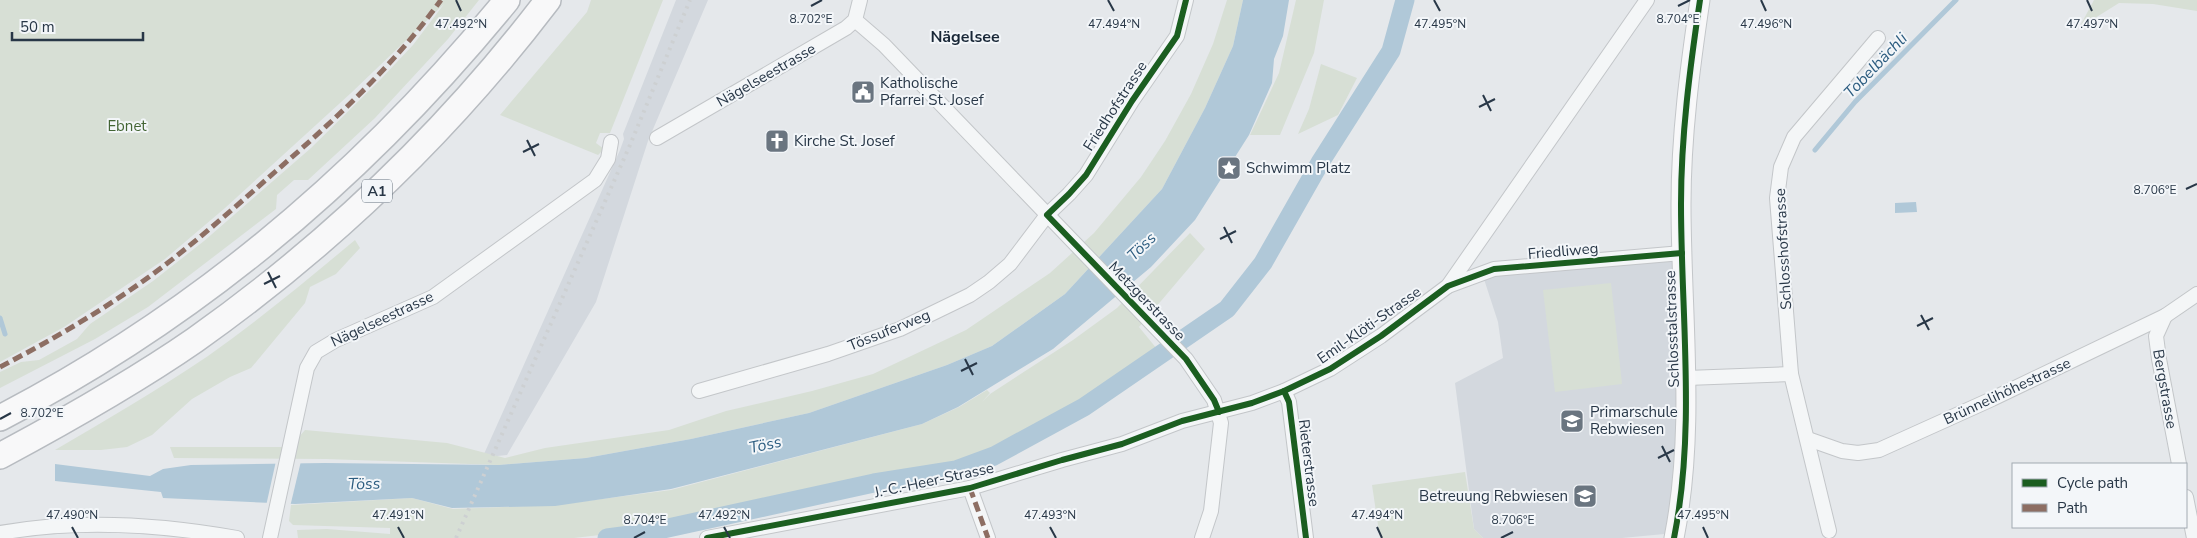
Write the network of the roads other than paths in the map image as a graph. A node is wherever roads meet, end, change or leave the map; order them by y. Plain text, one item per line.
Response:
1 (507, 0) edge
2 (548, 0) edge
3 (860, 0) edge
4 (1186, 0) edge
5 (1647, 0) edge
6 (1700, 0) edge
7 (855, 20) junction
8 (1878, 38) dead end
9 (657, 138) dead end
10 (611, 142) dead end
11 (1047, 215) junction
12 (1682, 253) junction
13 (1448, 286) junction
14 (2197, 294) edge
15 (2165, 316) junction
16 (1792, 374) junction
17 (1687, 378) junction
18 (699, 391) dead end
19 (1284, 392) junction
20 (1219, 412) junction
21 (0, 418) edge
22 (1808, 439) junction
23 (0, 456) edge
24 (2179, 463) edge
25 (970, 488) junction
26 (2187, 502) edge
27 (1829, 531) dead end
28 (0, 533) edge
29 (237, 538) edge
30 (270, 538) edge
31 (709, 538) edge
32 (988, 538) edge
33 (1202, 538) edge
34 (1306, 538) edge
35 (1674, 538) edge
36 (2194, 538) edge

1 - 21 highway, A1
2 - 23 highway, A1
3 - 7 street
4 - 11 street, Friedhofstrasse
5 - 13 street, Emil-Klöti-Strasse
6 - 12 main road, Schlosstalstrasse
7 - 9 street, Nägelseestrasse
7 - 11 street, Metzgerstrasse
8 - 16 street, Schlosshofstrasse
10 - 30 street, Nägelseestrasse
11 - 18 street, Tössuferweg
11 - 20 street, Metzgerstrasse
12 - 13 street, Friedliweg
12 - 17 main road, Schlosstalstrasse
13 - 19 street, Emil-Klöti-Strasse
14 - 15 street, Brünnelihöhestrasse
15 - 22 street, Brünnelihöhestrasse
15 - 24 street, Bergstrasse
16 - 17 street
16 - 22 street, Schlosshofstrasse
17 - 35 main road, Schlosstalstrasse
19 - 20 street, Emil-Klöti-Strasse
19 - 34 street, Rieterstrasse
20 - 25 street, J.-C.-Heer-Strasse
20 - 33 street
22 - 27 street, Schlosshofstrasse
25 - 31 street, J.-C.-Heer-Strasse
25 - 32 street
26 - 36 street
28 - 29 street

